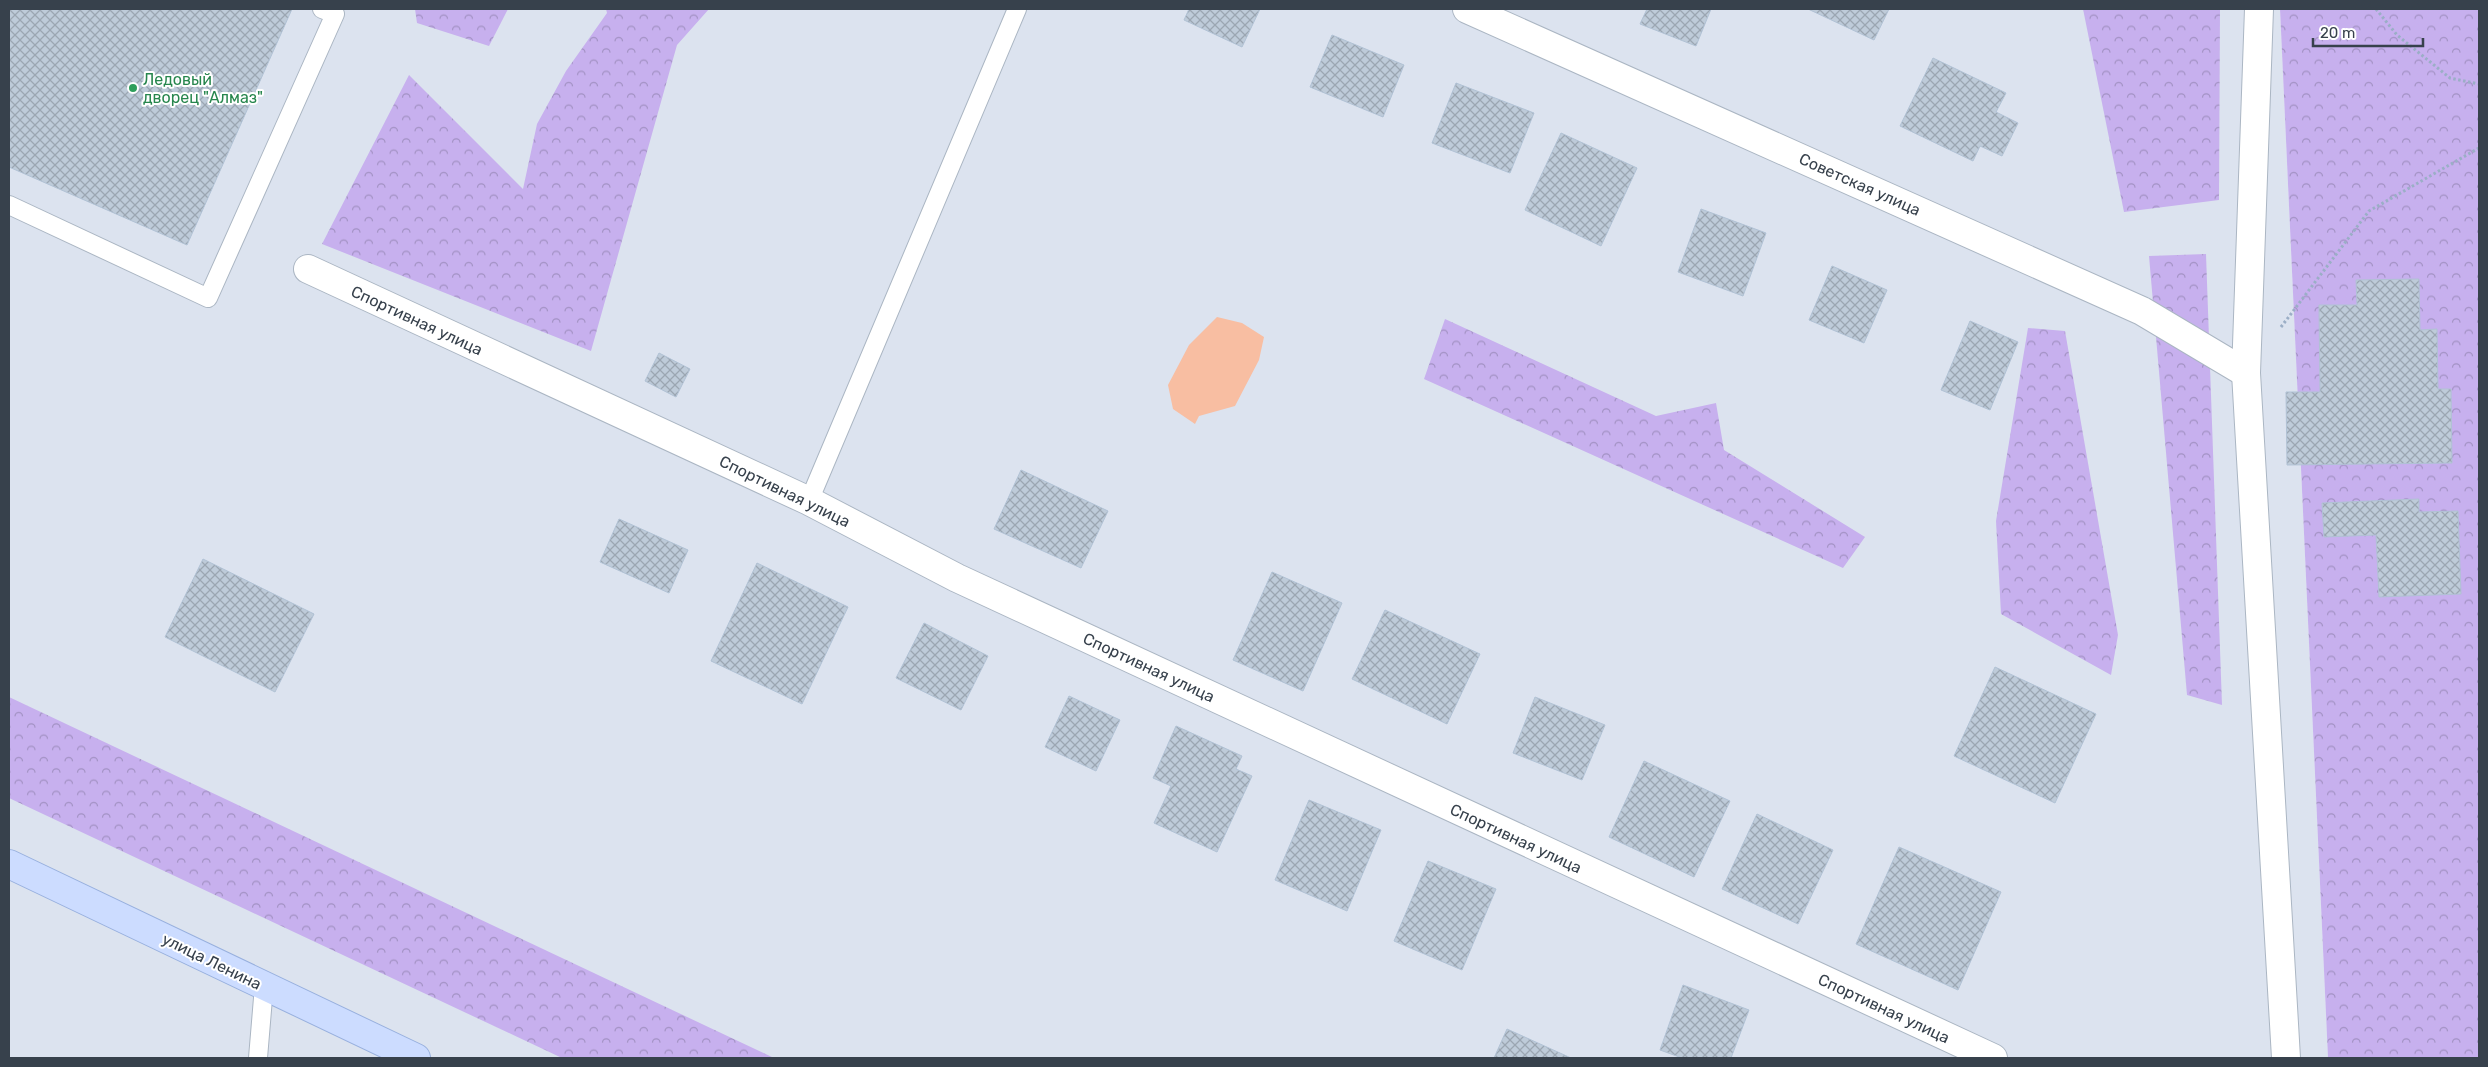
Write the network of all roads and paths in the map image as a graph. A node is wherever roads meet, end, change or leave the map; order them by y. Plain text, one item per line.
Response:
1 (322, 9) edge
2 (1017, 9) edge
3 (1467, 9) edge
4 (2259, 9) edge
5 (2376, 9) edge
6 (2479, 84) edge
7 (2479, 148) edge
8 (9, 205) edge
9 (308, 269) dead end
10 (2246, 373) junction
11 (809, 500) junction
12 (9, 864) edge
13 (264, 986) junction
14 (258, 1058) edge
15 (416, 1058) edge
16 (1993, 1058) edge
17 (2286, 1058) edge

1 - 8 lane
2 - 11 lane
3 - 10 street, Советская улица
4 - 10 street
5 - 6 path
7 - 10 path
9 - 11 street, Спортивная улица
10 - 17 street
11 - 16 street, Спортивная улица
12 - 13 street, улица Ленина
13 - 14 lane
13 - 15 street, улица Ленина

